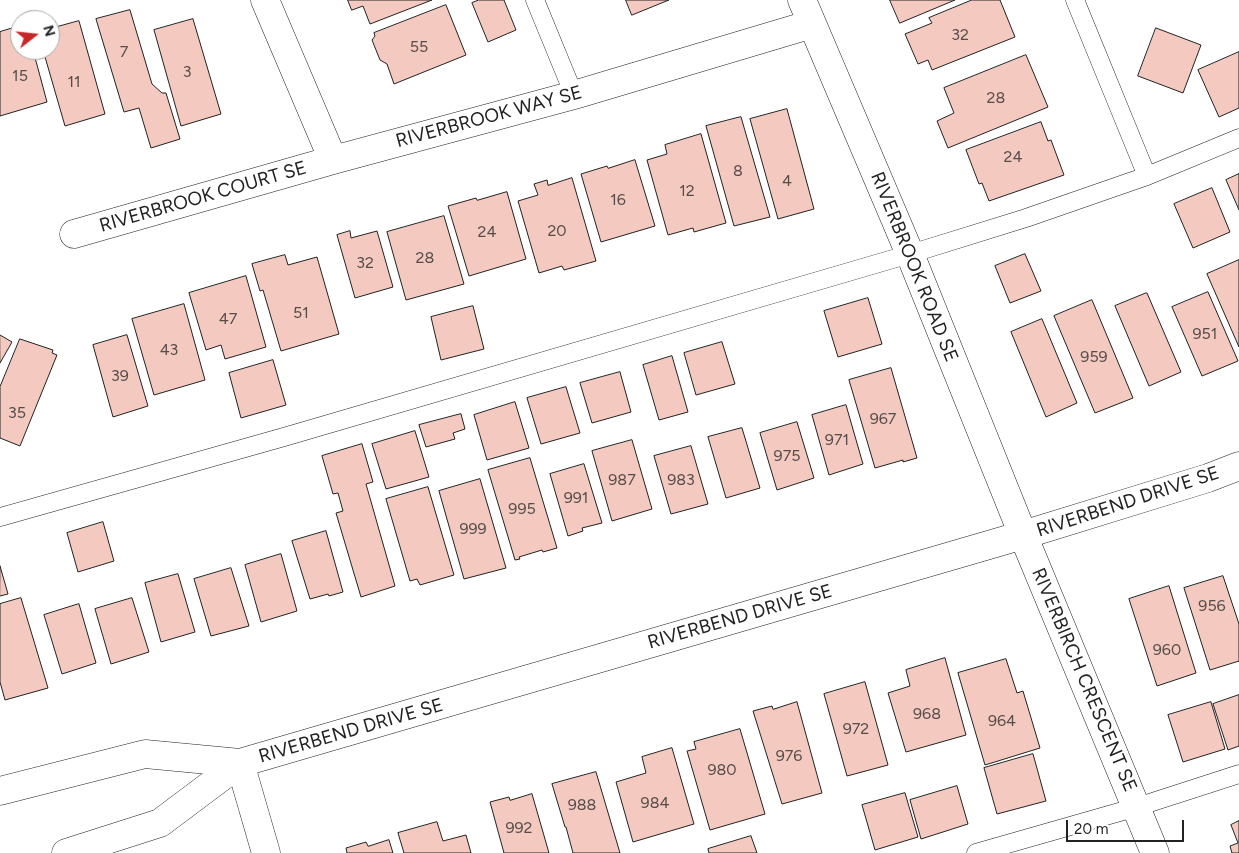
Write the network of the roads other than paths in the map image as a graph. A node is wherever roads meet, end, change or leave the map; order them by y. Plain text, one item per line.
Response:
1 (265, 0) edge
2 (536, 0) edge
3 (1075, 0) edge
4 (807, 12) edge
5 (574, 94) junction
6 (1239, 138) edge
7 (332, 160) junction
8 (1147, 176) junction
9 (74, 234) dead end
10 (910, 254) junction
11 (1239, 466) edge
12 (0, 516) edge
13 (1024, 535) junction
14 (240, 763) junction
15 (1239, 774) edge
16 (0, 791) edge
17 (1137, 807) junction
18 (66, 853) edge
19 (266, 853) edge
20 (976, 853) edge
21 (1156, 853) edge

1 - 7 street
2 - 5 lane
3 - 8 lane
4 - 5 street, RIVERBROOK WAY SE
4 - 10 street, RIVERBROOK ROAD SE
5 - 7 street, RIVERBROOK WAY SE
6 - 8 lane
7 - 9 street, RIVERBROOK COURT SE
8 - 10 lane
10 - 12 lane
10 - 13 street, RIVERBROOK ROAD SE
11 - 13 street, RIVERBEND DRIVE SE
13 - 14 street, RIVERBEND DRIVE SE
13 - 17 street, RIVERBIRCH CRESCENT SE
14 - 16 street, RIVERBEND DRIVE SE
14 - 18 street, RIVERBEND DRIVE SE
14 - 19 street
15 - 17 lane
17 - 20 lane
17 - 21 street, RIVERBIRCH CRESCENT SE

